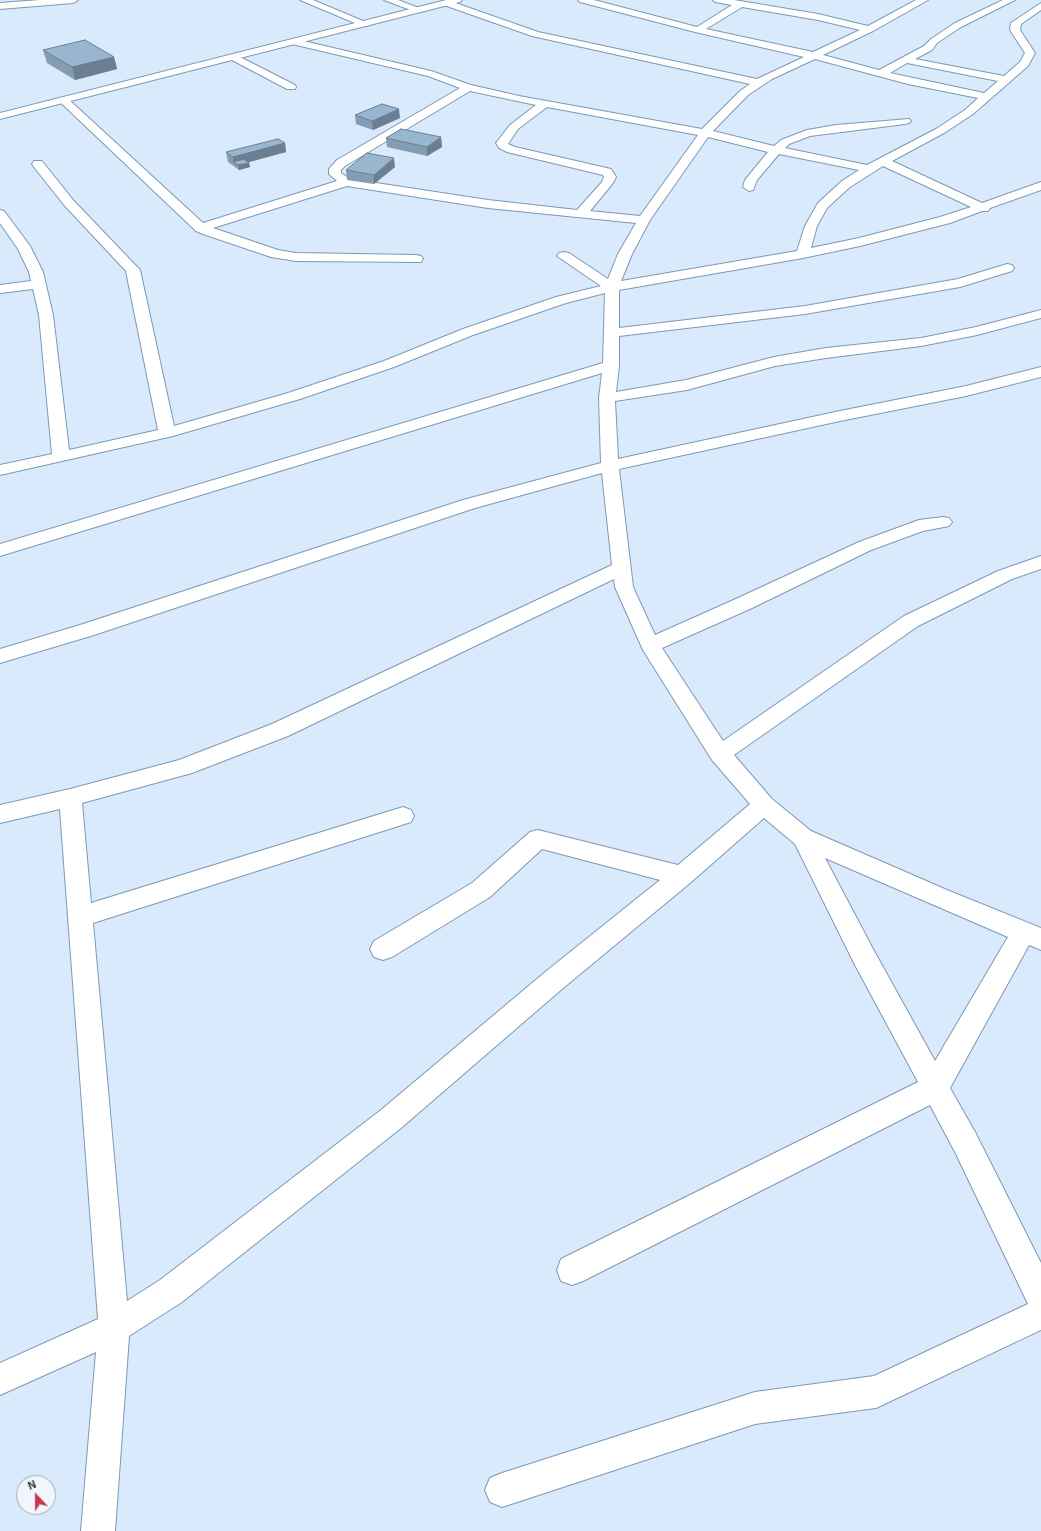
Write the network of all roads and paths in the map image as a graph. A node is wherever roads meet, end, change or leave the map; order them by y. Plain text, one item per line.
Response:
1 (73, 0) edge
2 (305, 0) edge
3 (390, 0) edge
4 (583, 0) edge
5 (618, 0) edge
6 (718, 0) edge
7 (922, 0) edge
8 (1010, 0) edge
9 (452, 1) edge
10 (740, 4) junction
11 (0, 6) edge
12 (601, 6) junction
13 (1041, 6) edge
14 (419, 10) junction
15 (365, 24) junction
16 (870, 29) junction
17 (698, 30) junction
18 (1015, 30) junction
19 (1028, 33) dead end
20 (295, 42) junction
21 (1036, 54) edge
22 (814, 56) junction
23 (234, 57) junction
24 (906, 60) junction
25 (1020, 68) junction
26 (1034, 71) dead end
27 (880, 74) junction
28 (1006, 80) junction
29 (760, 82) junction
30 (291, 87) dead end
31 (468, 87) junction
32 (987, 97) junction
33 (63, 100) junction
34 (545, 104) junction
35 (0, 116) edge
36 (905, 121) dead end
37 (705, 133) junction
38 (776, 150) junction
39 (882, 161) junction
40 (38, 164) dead end
41 (869, 169) junction
42 (346, 182) junction
43 (1041, 186) edge
44 (750, 187) dead end
45 (984, 208) junction
46 (0, 214) edge
47 (581, 214) junction
48 (644, 220) junction
49 (201, 228) junction
50 (803, 254) junction
51 (564, 256) dead end
52 (416, 259) dead end
53 (1007, 268) dead end
54 (39, 284) junction
55 (612, 286) junction
56 (0, 289) edge
57 (1041, 314) edge
58 (611, 333) junction
59 (611, 366) junction
60 (1041, 372) edge
61 (608, 398) junction
62 (167, 433) junction
63 (61, 457) junction
64 (610, 466) junction
65 (0, 470) edge
66 (943, 522) dead end
67 (0, 550) edge
68 (1041, 562) edge
69 (622, 568) junction
70 (650, 645) junction
71 (0, 656) edge
72 (720, 754) junction
73 (70, 798) junction
74 (764, 805) junction
75 (0, 814) edge
76 (403, 816) dead end
77 (804, 838) junction
78 (682, 876) junction
79 (80, 917) junction
80 (1032, 935) edge
81 (383, 950) dead end
82 (935, 1088) junction
83 (572, 1270) dead end
84 (1041, 1296) edge
85 (1041, 1314) edge
86 (114, 1328) junction
87 (0, 1379) edge
88 (502, 1490) dead end
89 (98, 1531) edge

1 - 11 street
2 - 15 street
3 - 14 street
4 - 12 street
5 - 12 street
6 - 10 street
7 - 16 street
8 - 24 street
9 - 14 street
9 - 29 street
10 - 16 street
10 - 17 street
12 - 17 street
13 - 18 street
14 - 15 street
15 - 20 street
16 - 22 street
17 - 22 street
18 - 19 street
18 - 21 street
20 - 23 street
20 - 31 street
21 - 25 street
22 - 27 street
22 - 29 street
23 - 30 street
23 - 33 street
24 - 27 street
24 - 28 street
25 - 26 street
25 - 28 street
27 - 32 street
28 - 32 street
29 - 37 street
31 - 34 street
31 - 42 street
32 - 39 street
33 - 35 street
33 - 49 street
34 - 37 street
34 - 47 street
36 - 38 street
37 - 38 street
37 - 48 street
38 - 41 street
38 - 44 street
39 - 41 street
39 - 45 street
40 - 62 street
41 - 50 street
42 - 47 street
42 - 49 street
43 - 45 street
45 - 50 street
46 - 54 street
47 - 48 street
48 - 55 street
49 - 52 street
50 - 55 street
51 - 55 street
53 - 58 street
54 - 56 street
54 - 63 street
55 - 58 street
55 - 62 street
57 - 61 street
58 - 59 street
59 - 61 street
59 - 67 street
60 - 64 street
61 - 64 street
62 - 63 street
63 - 65 street
64 - 69 street
64 - 71 street
66 - 70 street
68 - 72 street
69 - 70 street
69 - 73 street
70 - 72 street
72 - 74 street
73 - 75 street
73 - 79 street
74 - 77 street
74 - 78 street
76 - 79 street
77 - 80 street
77 - 82 street
78 - 81 street
78 - 86 street
79 - 86 street
80 - 82 street
82 - 83 street
82 - 84 street
85 - 88 street
86 - 87 street
86 - 89 street

